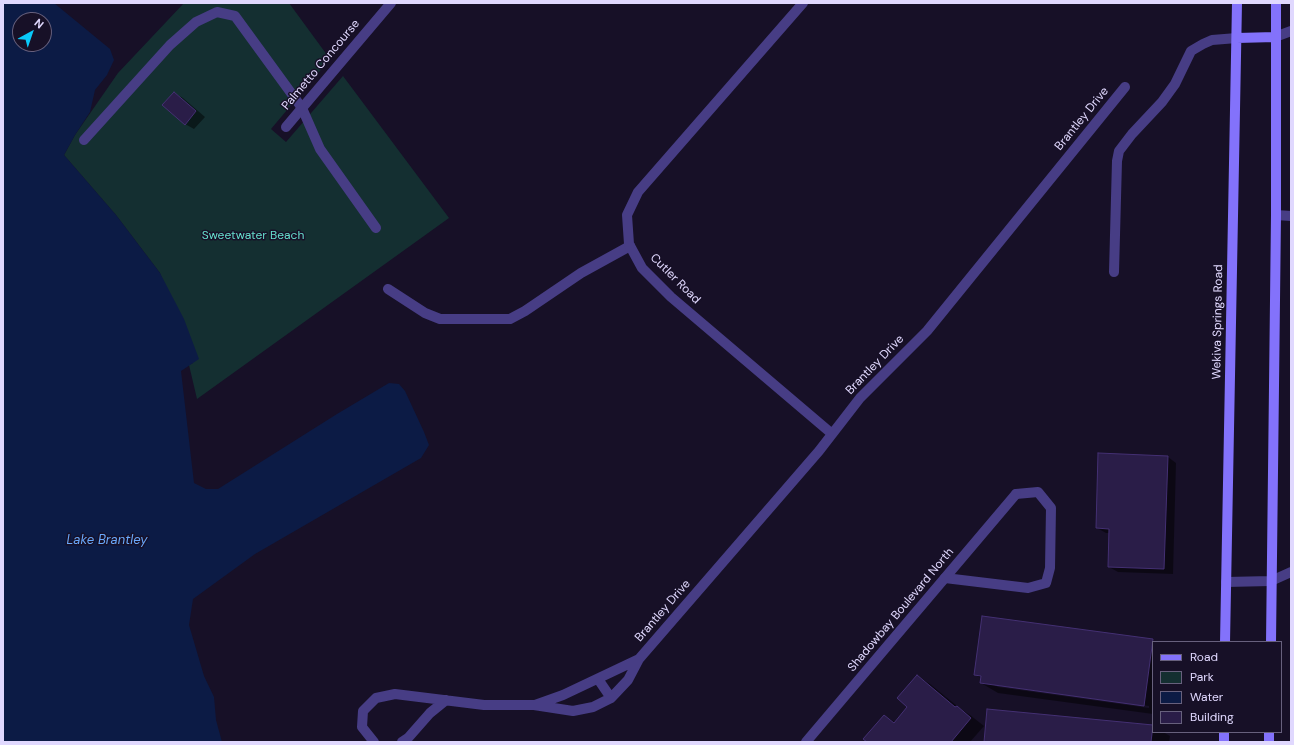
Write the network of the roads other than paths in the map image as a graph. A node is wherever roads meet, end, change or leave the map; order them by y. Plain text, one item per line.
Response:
1 (391, 3) edge
2 (803, 3) edge
3 (1237, 3) edge
4 (1276, 3) edge
5 (1291, 31) edge
6 (1275, 37) junction
7 (1237, 38) junction
8 (1125, 87) dead end
9 (302, 108) junction
10 (286, 126) dead end
11 (84, 140) dead end
12 (1276, 215) junction
13 (1291, 216) edge
14 (376, 228) dead end
15 (630, 246) junction
16 (1114, 272) dead end
17 (388, 289) dead end
18 (831, 433) junction
19 (1291, 572) edge
20 (945, 578) junction
21 (1271, 581) junction
22 (1226, 582) junction
23 (1225, 641) edge
24 (1271, 641) edge
25 (639, 659) junction
26 (598, 679) junction
27 (611, 698) junction
28 (446, 700) junction
29 (534, 705) junction
30 (374, 742) edge
31 (402, 742) edge
32 (806, 742) edge

1 - 9 street, Palmetto Concourse
2 - 15 street, Cutler Road
3 - 7 main road, Wekiva Springs Road
4 - 6 main road
5 - 6 street
6 - 7 main road
6 - 12 main road
7 - 16 street
7 - 22 main road, Wekiva Springs Road
8 - 18 street, Brantley Drive
9 - 10 street, Palmetto Concourse
9 - 11 street
9 - 14 street
12 - 13 street
12 - 21 main road
15 - 17 street
15 - 18 street, Cutler Road
18 - 25 street, Brantley Drive
19 - 21 street
20 - 20 street, Shadowbay Boulevard North
20 - 32 street, Shadowbay Boulevard North
21 - 22 street
21 - 24 main road
22 - 23 main road, Wekiva Springs Road
25 - 26 street, Brantley Drive
25 - 27 street, Brantley Drive
26 - 27 street
26 - 29 street, Brantley Drive
27 - 29 street, Brantley Drive
28 - 29 street, Brantley Drive
28 - 30 street, Brantley Drive
28 - 31 street

